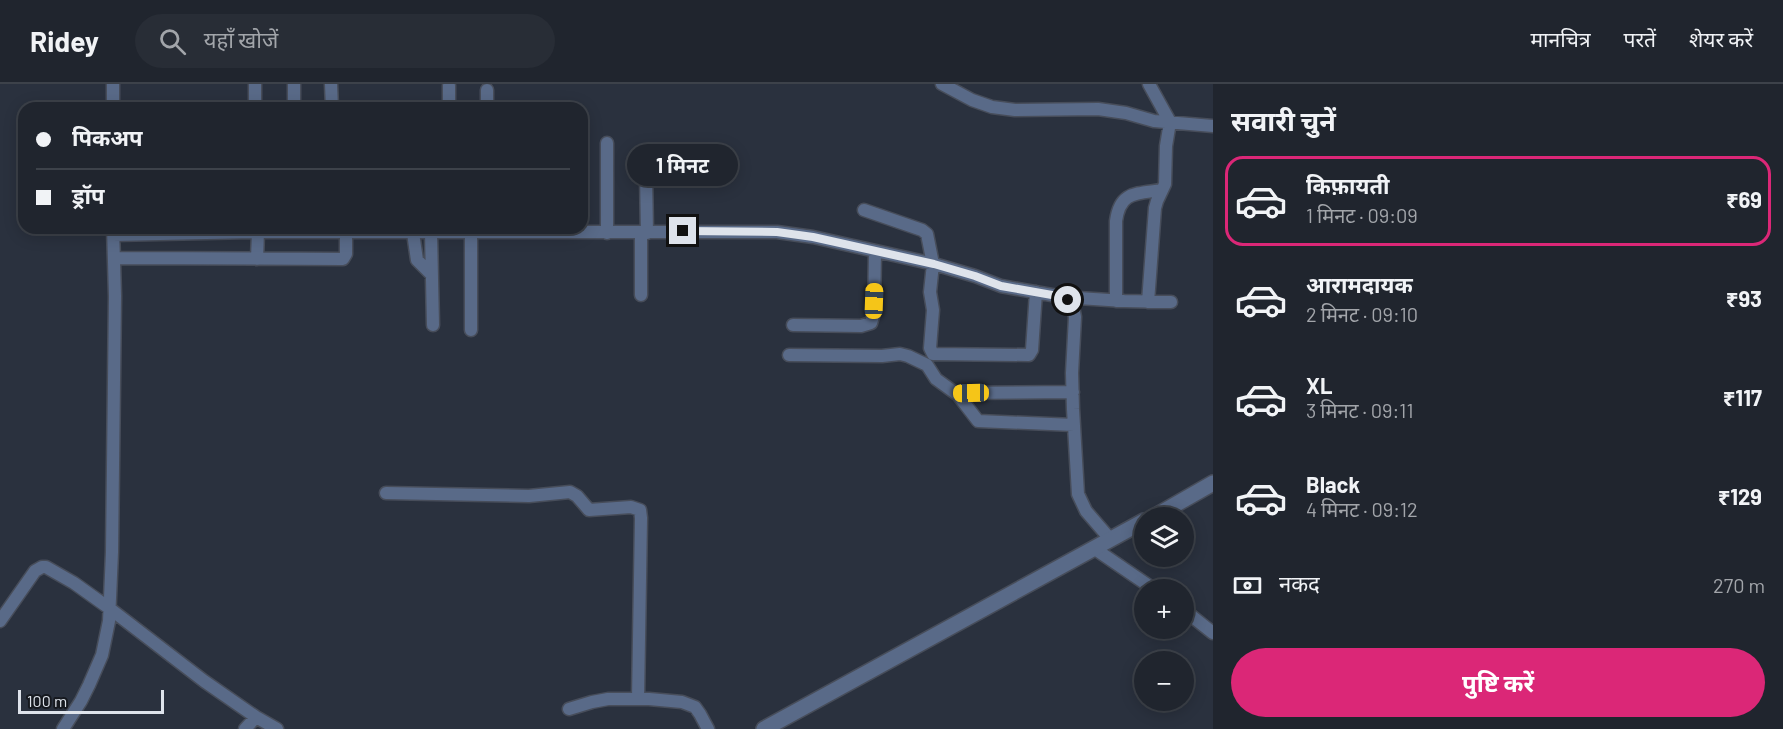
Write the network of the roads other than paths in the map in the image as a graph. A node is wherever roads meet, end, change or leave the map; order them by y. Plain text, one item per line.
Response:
1 (113, 84) edge
2 (255, 84) edge
3 (294, 84) edge
4 (331, 84) edge
5 (942, 84) edge
6 (1149, 84) edge
7 (449, 86) dead end
8 (487, 90) dead end
9 (113, 102) edge
10 (255, 102) edge
11 (294, 102) edge
12 (332, 102) edge
13 (449, 102) edge
14 (487, 102) edge
15 (1170, 122) junction
16 (1213, 126) edge
17 (607, 143) dead end
18 (646, 174) dead end
19 (1162, 190) junction
20 (864, 210) dead end
21 (588, 232) edge
22 (607, 233) junction
23 (644, 233) junction
24 (113, 234) edge
25 (258, 234) edge
26 (338, 234) edge
27 (413, 234) edge
28 (431, 234) edge
29 (471, 234) edge
30 (875, 251) junction
31 (114, 258) junction
32 (257, 259) junction
33 (933, 264) junction
34 (432, 275) junction
35 (1036, 292) junction
36 (641, 295) dead end
37 (1063, 297) junction
38 (1116, 301) junction
39 (1149, 302) junction
40 (1171, 302) dead end
41 (433, 325) dead end
42 (794, 325) dead end
43 (471, 330) dead end
44 (789, 355) dead end
45 (1073, 392) junction
46 (955, 393) junction
47 (1074, 424) junction
48 (1213, 483) edge
49 (386, 493) dead end
50 (1171, 507) edge
51 (1134, 527) edge
52 (1111, 540) junction
53 (1095, 549) junction
54 (1139, 579) edge
55 (109, 608) junction
56 (1194, 618) edge
57 (0, 621) edge
58 (1213, 633) edge
59 (638, 699) junction
60 (569, 709) dead end
61 (256, 717) junction
62 (63, 729) edge
63 (245, 729) edge
64 (277, 729) edge
65 (708, 729) edge
66 (764, 729) edge

1 - 9 street
2 - 10 street
3 - 11 street
4 - 12 street
5 - 15 street
6 - 15 street
7 - 13 street
8 - 14 street
15 - 16 street
15 - 19 street
17 - 22 street
18 - 23 street
19 - 38 street
19 - 39 street
20 - 33 street
21 - 22 street
22 - 23 street
23 - 30 street
23 - 36 street
24 - 31 street
25 - 32 street
26 - 32 street
27 - 34 street
28 - 34 street
29 - 43 street
30 - 33 street
30 - 42 street
31 - 32 street
31 - 55 street
33 - 35 street
33 - 35 street
34 - 41 street
35 - 37 street
37 - 38 street
37 - 45 street
38 - 39 street
39 - 40 street
44 - 46 street
45 - 46 street
45 - 47 street
46 - 47 street
47 - 52 street
48 - 50 street
49 - 59 street
51 - 52 street
52 - 53 street
53 - 54 street
53 - 66 street
55 - 57 street
55 - 61 street
55 - 62 street
56 - 58 street
59 - 60 street
59 - 65 street
61 - 63 street
61 - 64 street

